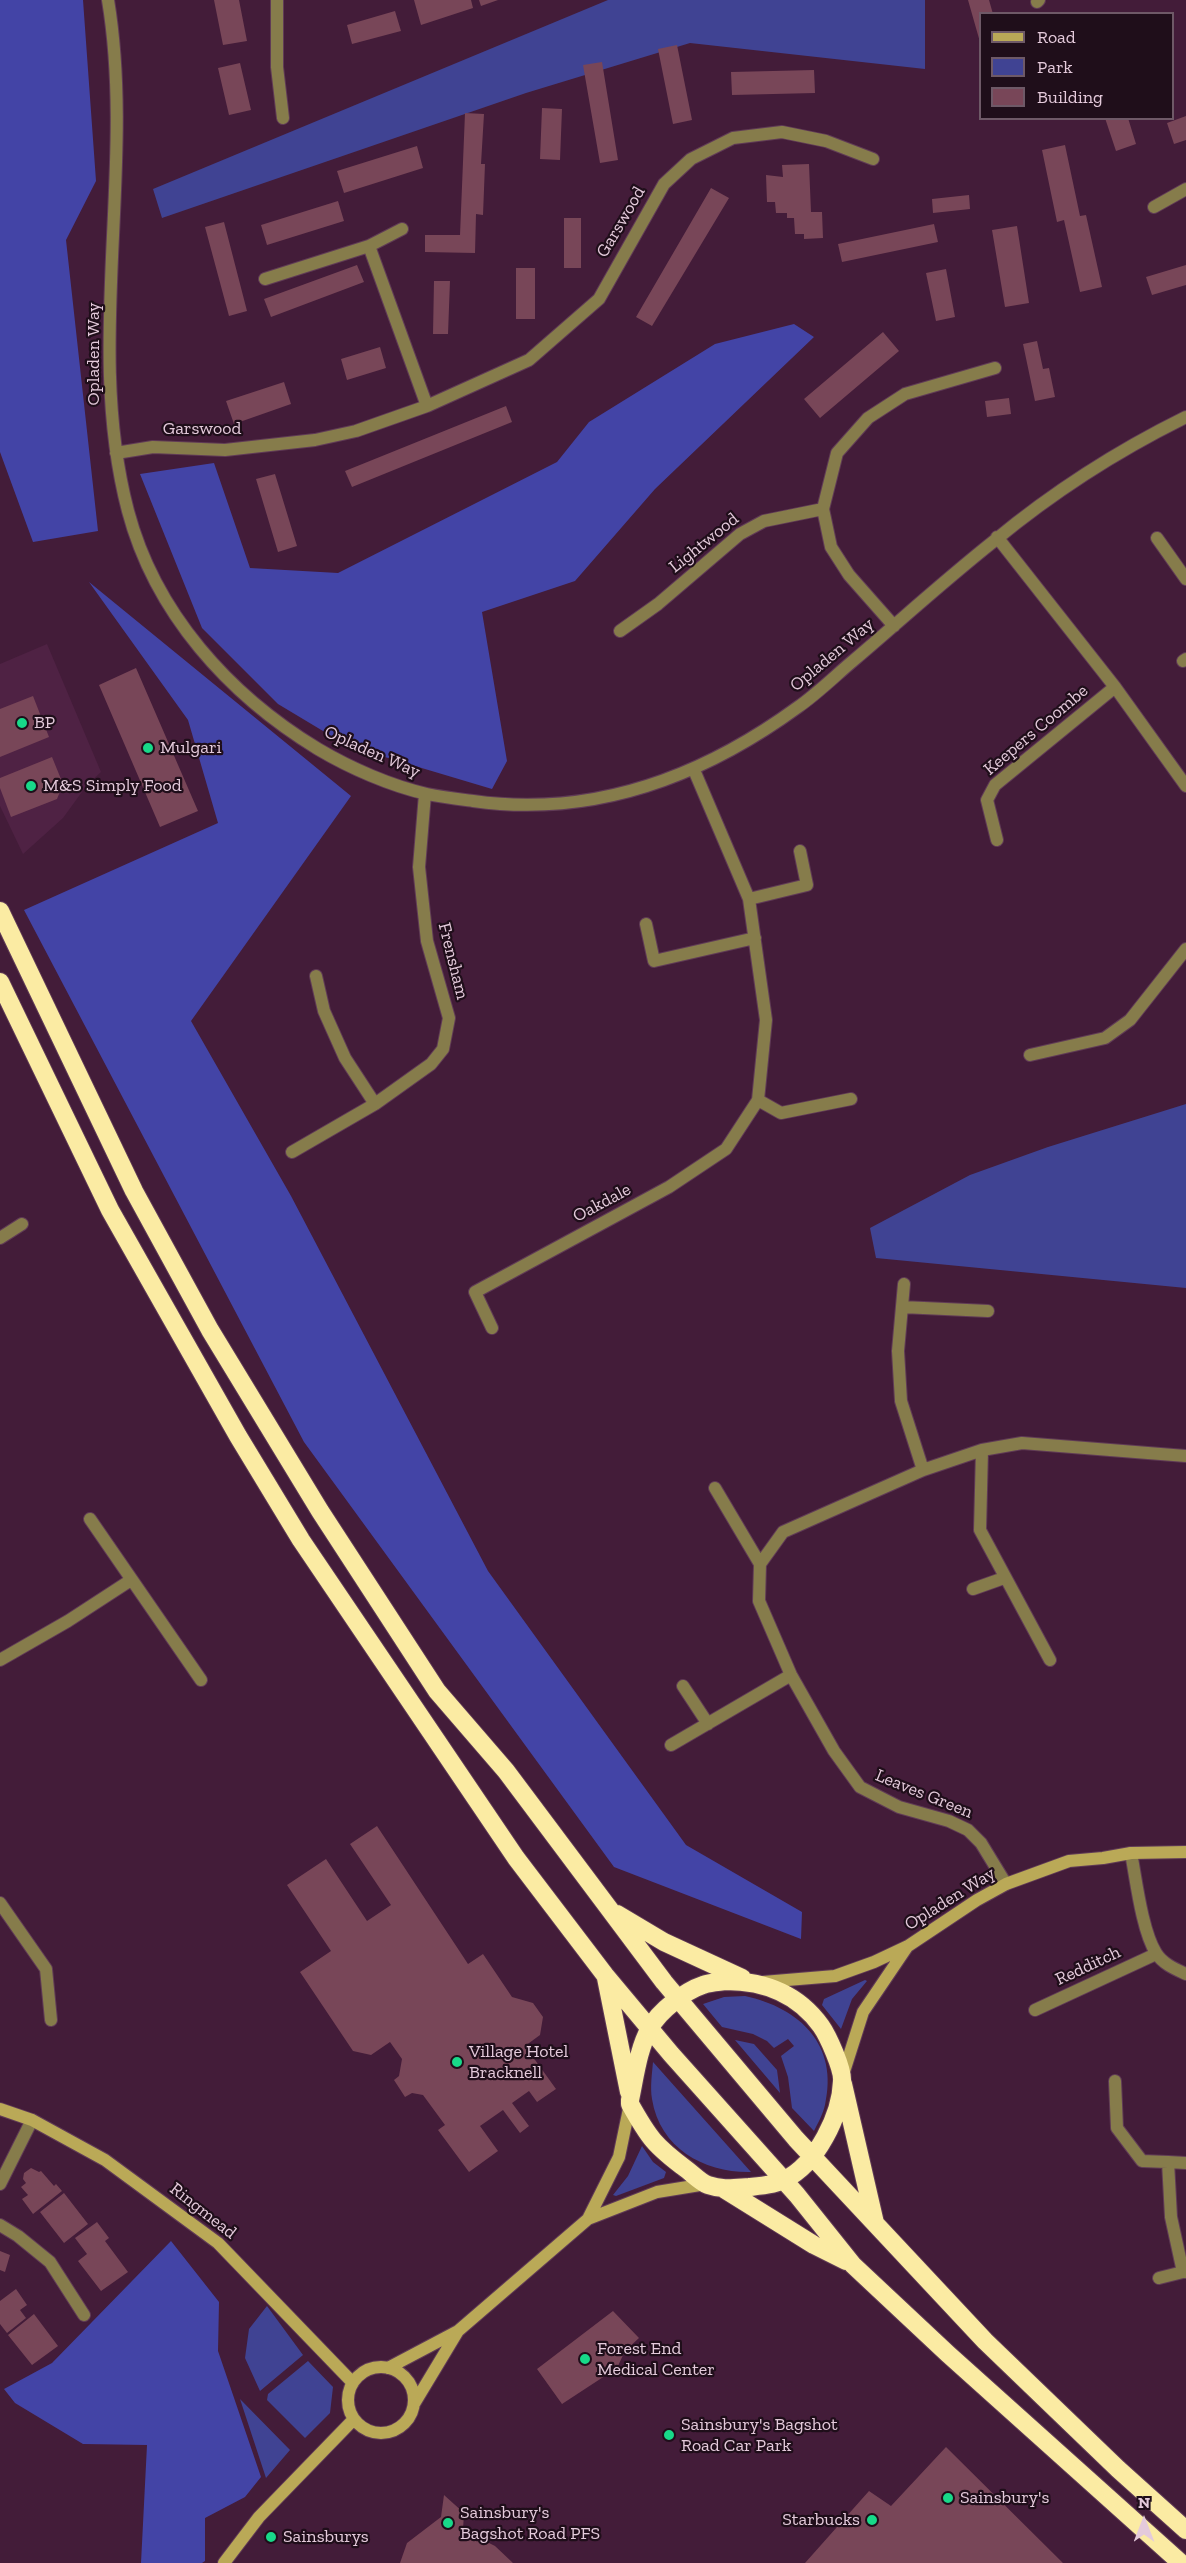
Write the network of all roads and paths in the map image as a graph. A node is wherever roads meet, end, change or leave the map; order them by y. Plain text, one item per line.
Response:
1 (108, 0) edge
2 (277, 0) edge
3 (283, 118) dead end
4 (873, 159) dead end
5 (1186, 189) edge
6 (1154, 207) dead end
7 (402, 229) dead end
8 (369, 246) junction
9 (265, 279) dead end
10 (995, 368) dead end
11 (427, 406) junction
12 (1186, 417) edge
13 (116, 453) junction
14 (823, 509) junction
15 (998, 537) junction
16 (1156, 538) dead end
17 (1186, 579) edge
18 (894, 626) junction
19 (620, 631) dead end
20 (1115, 687) junction
21 (694, 770) junction
22 (1186, 786) edge
23 (425, 794) junction
24 (998, 840) dead end
25 (800, 851) dead end
26 (749, 899) junction
27 (0, 911) edge
28 (646, 924) dead end
29 (755, 938) junction
30 (1186, 950) edge
31 (316, 976) dead end
32 (0, 982) edge
33 (1030, 1055) dead end
34 (851, 1099) dead end
35 (758, 1100) junction
36 (375, 1104) junction
37 (292, 1152) dead end
38 (22, 1224) dead end
39 (0, 1238) edge
40 (904, 1284) dead end
41 (902, 1307) junction
42 (988, 1311) dead end
43 (492, 1328) dead end
44 (982, 1450) junction
45 (1186, 1456) edge
46 (923, 1470) junction
47 (715, 1488) dead end
48 (90, 1519) dead end
49 (760, 1564) junction
50 (1004, 1578) junction
51 (131, 1580) junction
52 (973, 1589) dead end
53 (0, 1660) edge
54 (1050, 1660) dead end
55 (791, 1675) junction
56 (201, 1680) dead end
57 (683, 1686) dead end
58 (708, 1724) junction
59 (671, 1745) dead end
60 (1186, 1852) edge
61 (1131, 1853) junction
62 (1006, 1884) junction
63 (0, 1903) edge
64 (611, 1910) junction
65 (908, 1946) junction
66 (1156, 1954) junction
67 (1186, 1974) edge
68 (605, 1975) junction
69 (752, 1982) junction
70 (679, 2000) junction
71 (1035, 2010) dead end
72 (51, 2020) dead end
73 (650, 2028) junction
74 (842, 2080) junction
75 (1115, 2081) dead end
76 (630, 2102) junction
77 (0, 2109) edge
78 (32, 2120) junction
79 (813, 2155) junction
80 (1168, 2162) junction
81 (1186, 2163) edge
82 (783, 2181) junction
83 (0, 2184) edge
84 (706, 2184) junction
85 (724, 2189) junction
86 (588, 2219) junction
87 (876, 2224) junction
88 (0, 2225) edge
89 (853, 2265) junction
90 (1184, 2272) edge
91 (1159, 2278) dead end
92 (84, 2315) dead end
93 (458, 2331) junction
94 (388, 2368) junction
95 (352, 2383) junction
96 (414, 2404) junction
97 (354, 2419) junction
98 (1186, 2530) edge
99 (224, 2563) edge
100 (1181, 2563) edge

1 - 13 street, Opladen Way
2 - 3 street
4 - 11 street, Garswood
5 - 6 street
7 - 8 street
8 - 9 street
8 - 11 street
10 - 14 street
11 - 13 street, Garswood
12 - 15 street, Opladen Way
13 - 23 street, Opladen Way
14 - 18 street
14 - 19 street, Lightwood
15 - 18 street, Opladen Way
15 - 20 street, Keepers Coombe
16 - 17 street
18 - 21 street, Opladen Way
20 - 22 street, Keepers Coombe
20 - 24 street, Keepers Coombe
21 - 23 street, Opladen Way
21 - 26 street, Oakdale
23 - 36 street, Frensham
25 - 26 street
26 - 29 street, Oakdale
27 - 64 highway
28 - 29 street
29 - 35 street, Oakdale
30 - 33 street
31 - 36 street
32 - 68 highway
34 - 35 street
35 - 43 street, Oakdale
36 - 37 street, Frensham
38 - 39 street
40 - 41 street
41 - 42 street
41 - 46 street
44 - 45 street
44 - 46 street
44 - 50 street
46 - 49 street
47 - 49 street
48 - 51 street
49 - 55 street, Leaves Green
50 - 52 street
50 - 54 street
51 - 53 street
51 - 56 street
55 - 58 street
55 - 62 street, Leaves Green
57 - 58 street
58 - 59 street
60 - 61 street, Opladen Way
61 - 62 street, Opladen Way
61 - 66 street
62 - 65 street, Opladen Way
63 - 72 street
64 - 69 highway
64 - 70 highway
65 - 69 street, Opladen Way
65 - 74 street, Opladen Way
66 - 67 street
66 - 71 street, Redditch
68 - 73 highway
68 - 76 highway
69 - 70 highway
69 - 74 highway
70 - 73 highway
70 - 79 highway
73 - 76 highway
73 - 82 highway
74 - 79 highway
74 - 87 highway
75 - 80 street
76 - 84 highway
76 - 86 street
77 - 78 street, Ringmead
78 - 83 street
78 - 95 street, Ringmead
79 - 82 highway
79 - 87 highway
80 - 81 street
80 - 90 street
82 - 85 highway
82 - 89 highway
84 - 85 highway
84 - 86 street
85 - 89 highway
86 - 93 street
87 - 98 highway
88 - 92 street
89 - 100 highway
90 - 91 street
93 - 94 street
93 - 96 street
94 - 95 street
94 - 96 street
95 - 97 street
96 - 97 street
97 - 99 street

